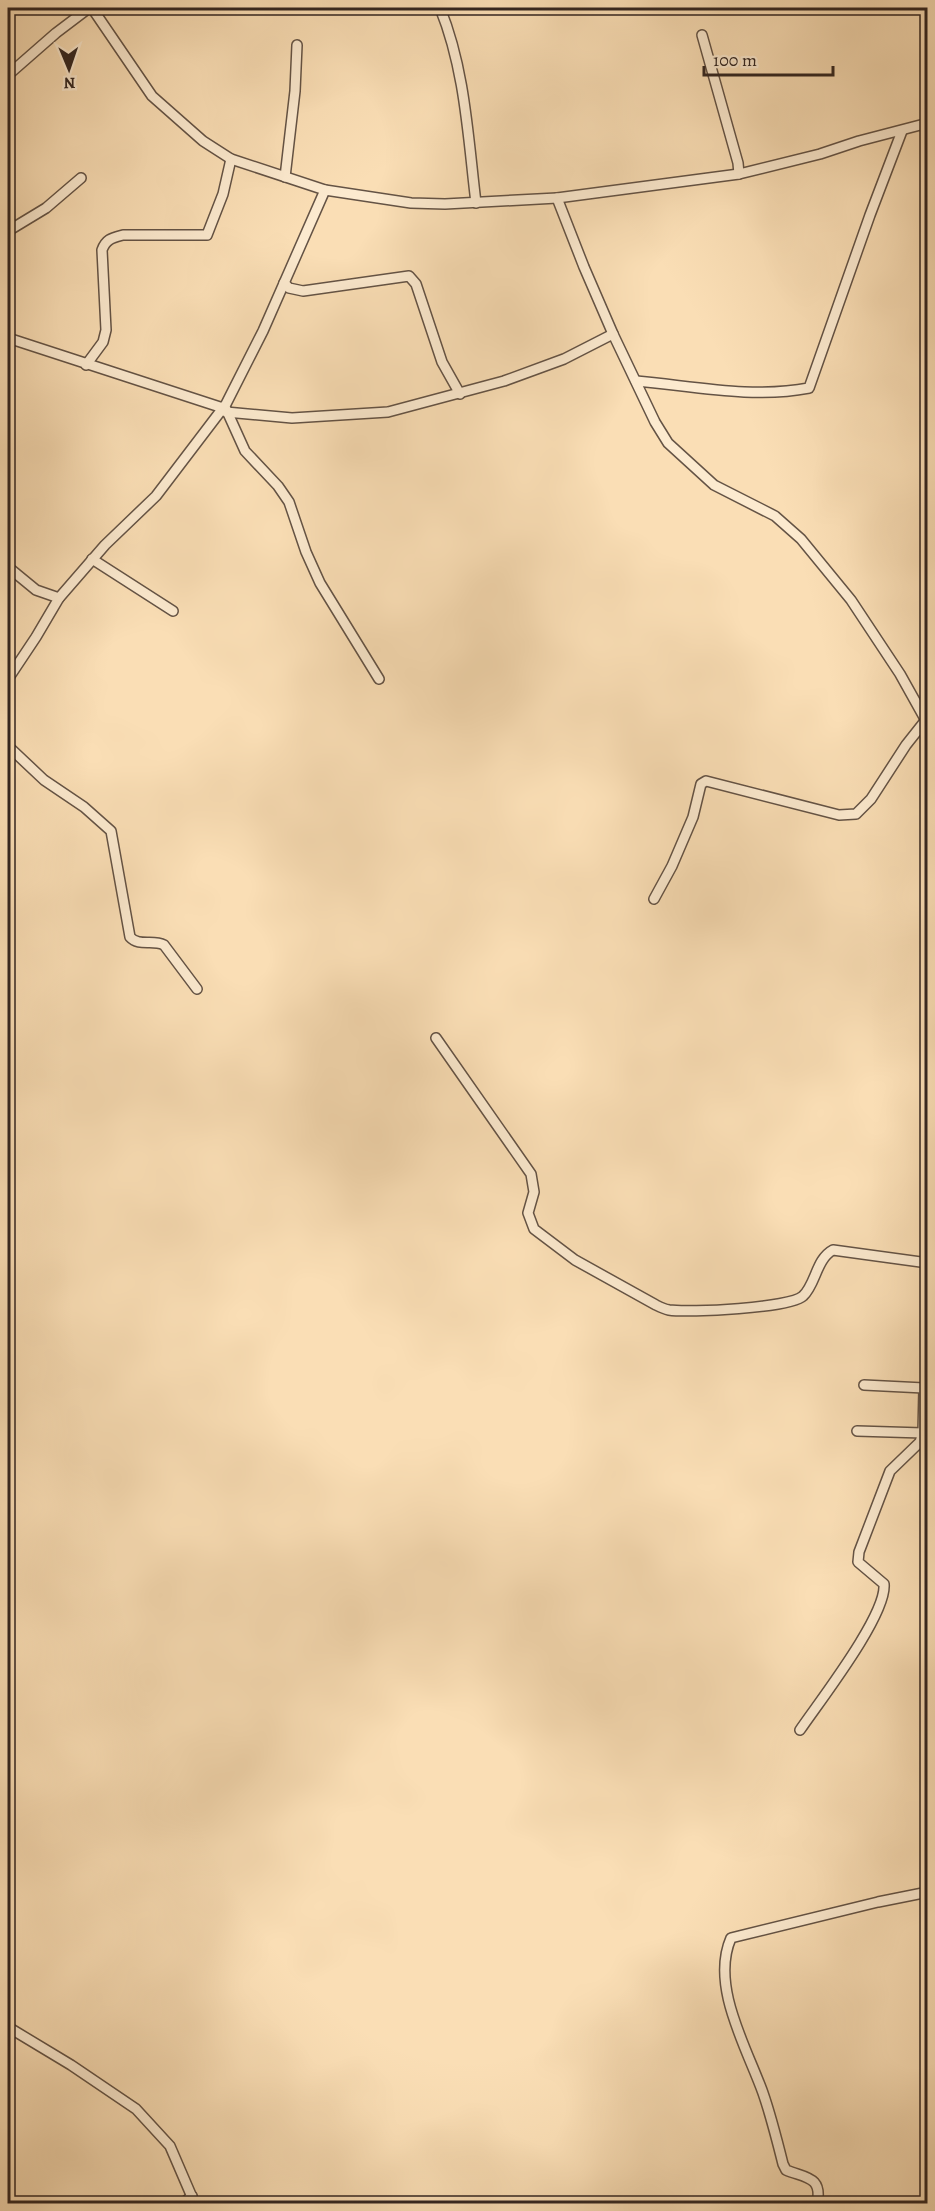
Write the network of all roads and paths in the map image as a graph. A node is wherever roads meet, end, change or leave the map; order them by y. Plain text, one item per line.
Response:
1 (91, 8) edge
2 (440, 8) edge
3 (702, 35) dead end
4 (297, 45) dead end
5 (8, 75) edge
6 (927, 123) edge
7 (902, 131) junction
8 (231, 159) junction
9 (739, 174) junction
10 (285, 177) junction
11 (81, 178) dead end
12 (326, 190) junction
13 (557, 198) junction
14 (476, 203) junction
15 (8, 231) edge
16 (284, 283) junction
17 (614, 334) junction
18 (8, 338) edge
19 (86, 365) junction
20 (636, 381) junction
21 (460, 394) junction
22 (225, 408) junction
23 (92, 559) junction
24 (8, 567) edge
25 (59, 598) junction
26 (173, 611) dead end
27 (8, 679) edge
28 (379, 679) dead end
29 (925, 717) edge
30 (927, 734) edge
31 (8, 746) edge
32 (654, 899) dead end
33 (197, 989) dead end
34 (436, 1038) dead end
35 (927, 1263) edge
36 (864, 1385) dead end
37 (926, 1385) edge
38 (857, 1431) dead end
39 (923, 1433) junction
40 (800, 1730) dead end
41 (927, 1892) edge
42 (8, 2027) edge
43 (194, 2200) edge
44 (182, 2204) edge
45 (817, 2204) edge

1 - 5 street
1 - 8 street
2 - 14 street
3 - 9 street
4 - 10 street
6 - 7 street
7 - 9 street
7 - 20 street
8 - 10 street
8 - 19 street
9 - 13 street
10 - 12 street
11 - 15 street
12 - 14 street
12 - 16 street
13 - 14 street
13 - 17 street
16 - 21 street
16 - 22 street
17 - 20 street
17 - 21 street
18 - 19 street
19 - 22 street
20 - 29 street
21 - 22 street
22 - 23 street
22 - 28 street
23 - 25 street
23 - 26 street
24 - 25 street
25 - 27 street
29 - 30 street
29 - 32 street
31 - 33 street
34 - 35 street
36 - 37 street
37 - 39 street
38 - 39 street
39 - 40 street
41 - 45 street
42 - 43 street
43 - 44 street

